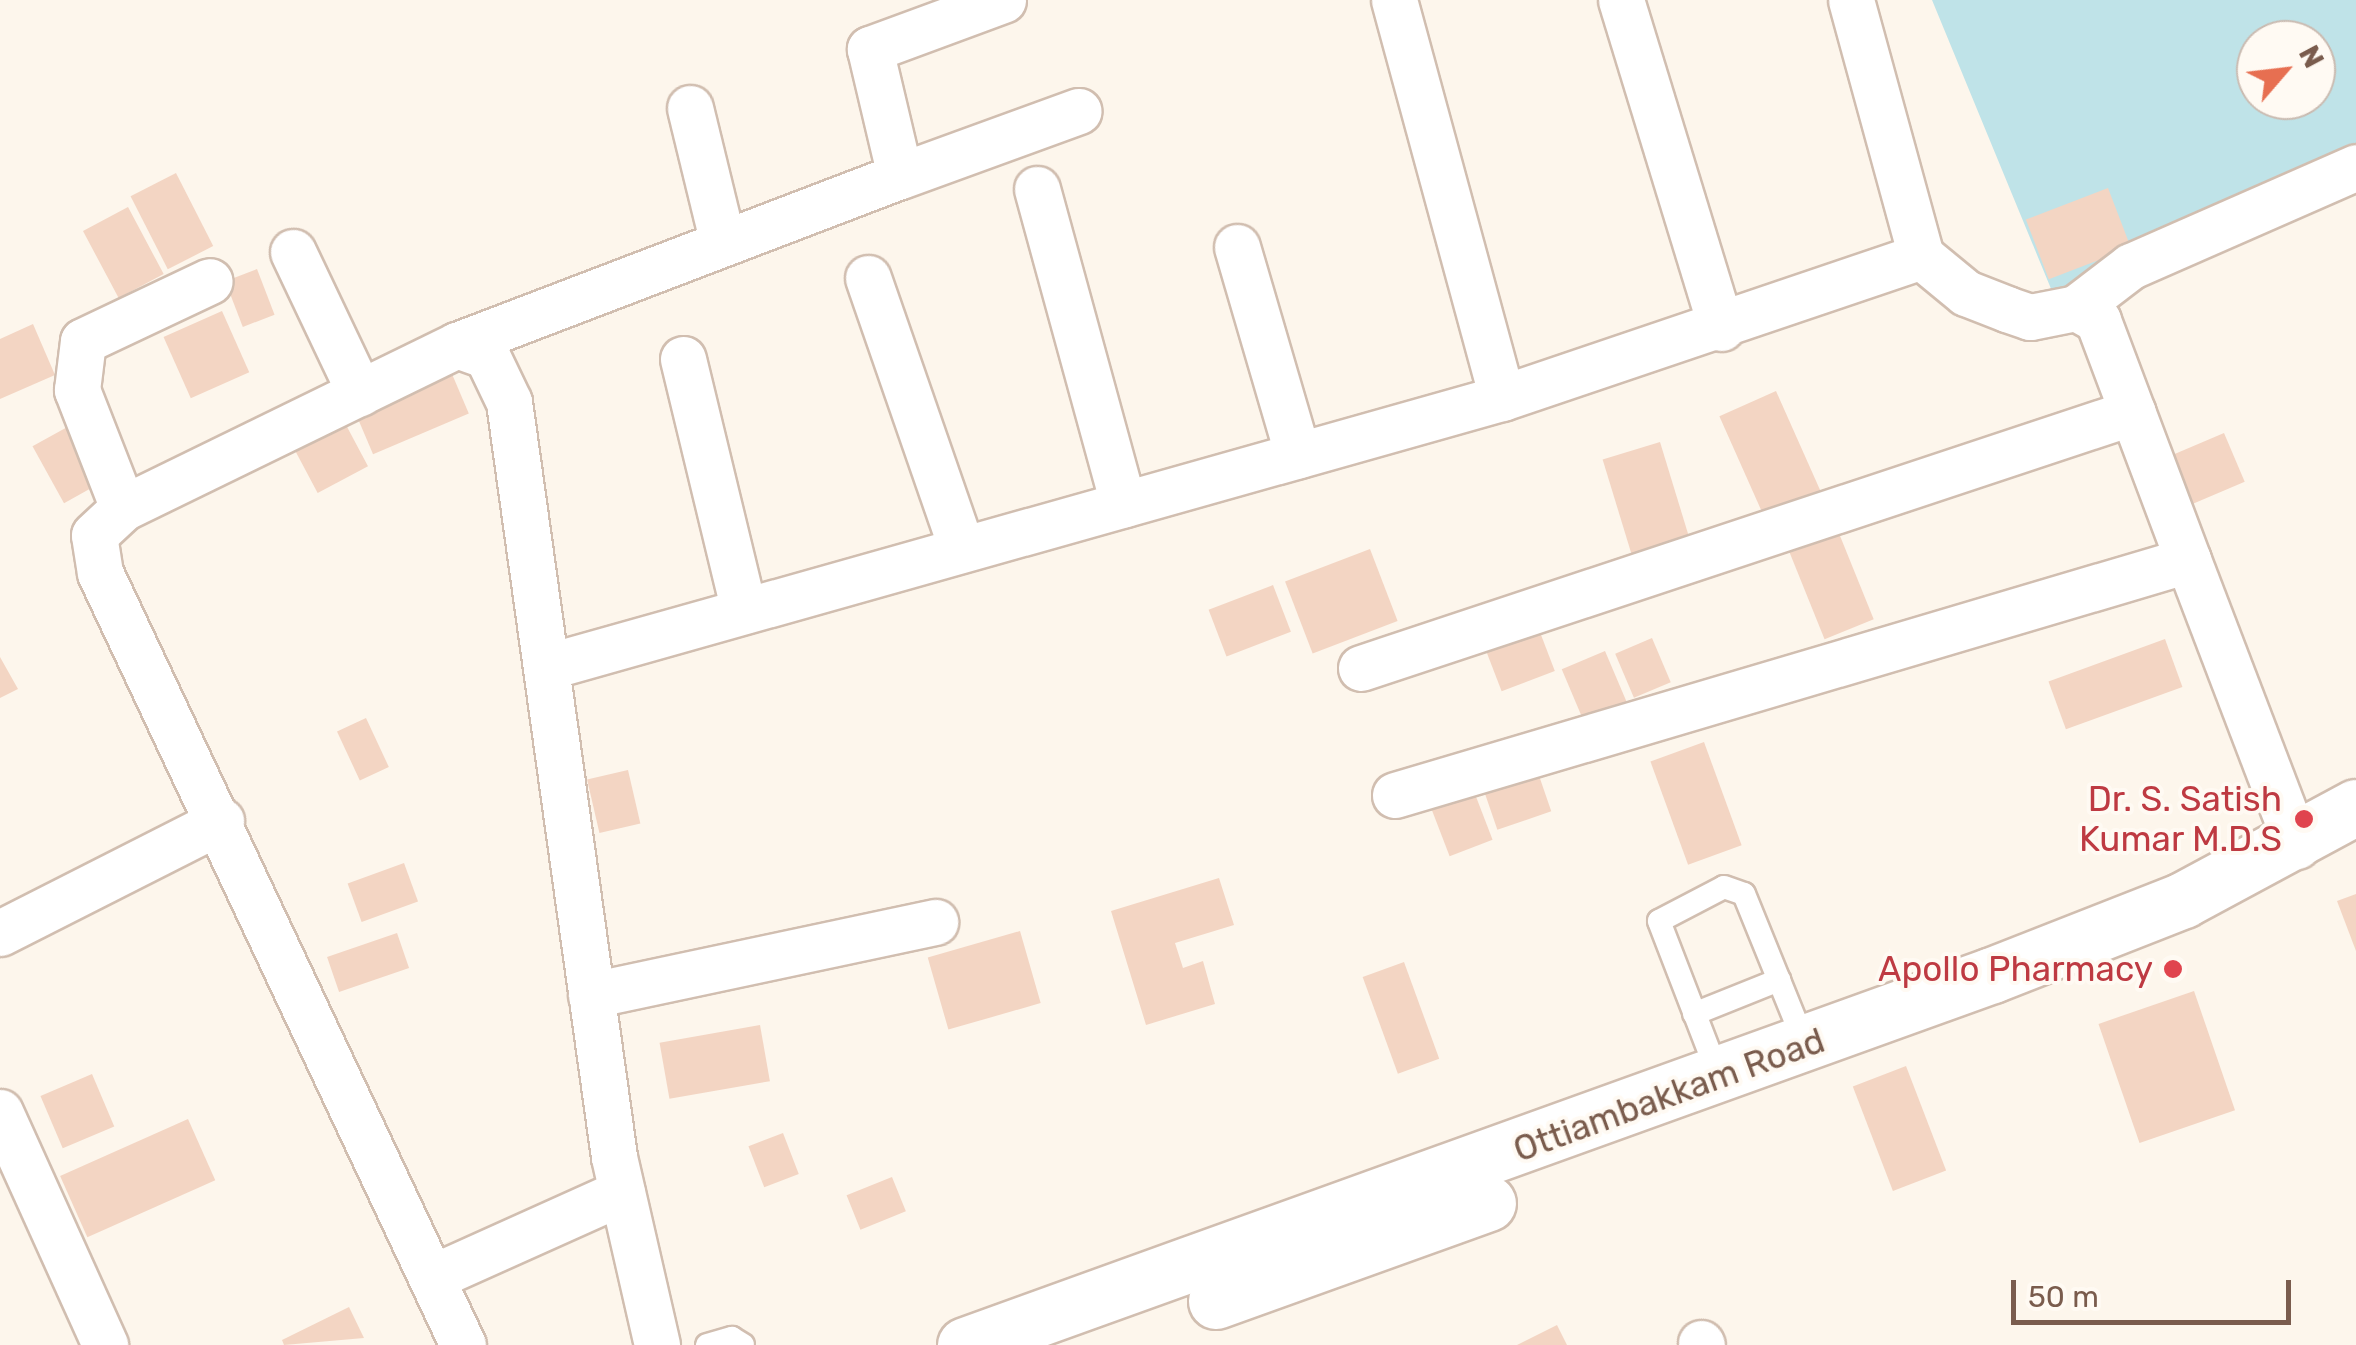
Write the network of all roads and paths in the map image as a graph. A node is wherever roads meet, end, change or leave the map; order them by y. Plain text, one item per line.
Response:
1 (1003, 0) edge
2 (1394, 0) edge
3 (1621, 0) edge
4 (1851, 0) edge
5 (690, 108) dead end
6 (1079, 111) dead end
7 (2356, 166) edge
8 (900, 176) junction
9 (1037, 189) dead end
10 (723, 243) junction
11 (1236, 247) dead end
12 (293, 252) dead end
13 (1922, 256) junction
14 (868, 278) dead end
15 (210, 281) dead end
16 (2076, 308) junction
17 (1721, 328) junction
18 (458, 345) junction
19 (683, 359) dead end
20 (360, 393) junction
21 (1502, 398) junction
22 (2133, 412) junction
23 (1298, 455) junction
24 (1123, 504) junction
25 (122, 508) junction
26 (962, 550) junction
27 (2188, 560) junction
28 (744, 611) junction
29 (546, 667) junction
30 (1361, 668) dead end
31 (1394, 795) dead end
32 (2356, 808) edge
33 (221, 821) junction
34 (2356, 840) edge
35 (2297, 846) junction
36 (936, 922) dead end
37 (0, 933) edge
38 (1779, 980) junction
39 (592, 995) junction
40 (1694, 1014) junction
41 (1805, 1045) junction
42 (1720, 1078) junction
43 (0, 1112) edge
44 (622, 1192) junction
45 (433, 1278) junction
46 (105, 1345) edge
47 (463, 1345) edge
48 (657, 1345) edge
49 (708, 1345) edge
50 (743, 1345) edge
51 (965, 1345) edge
52 (1080, 1345) edge

1 - 8 street
2 - 21 street
3 - 17 street
4 - 13 street
5 - 10 street
6 - 8 street
7 - 16 street
8 - 10 street
9 - 24 street
10 - 18 street
11 - 23 street
12 - 20 street
13 - 16 street
13 - 17 street
14 - 26 street
15 - 25 street
16 - 22 street
17 - 21 street
18 - 20 street
18 - 29 street
19 - 28 street
20 - 25 street
21 - 23 street
22 - 27 street
22 - 30 street
23 - 24 street
24 - 26 street
25 - 33 street
26 - 28 street
27 - 31 street
27 - 35 street
28 - 29 street
29 - 39 street
32 - 35 street, Ottiambakkam Road
33 - 37 street
33 - 45 street
34 - 52 street, Ottiambakkam Road
35 - 41 street, Ottiambakkam Road
36 - 39 street
38 - 40 lane
38 - 40 lane
38 - 41 lane
39 - 44 street
40 - 42 lane
41 - 42 street, Ottiambakkam Road
42 - 51 street, Ottiambakkam Road
43 - 46 street
44 - 45 street
44 - 48 street
45 - 47 street
49 - 50 lane

